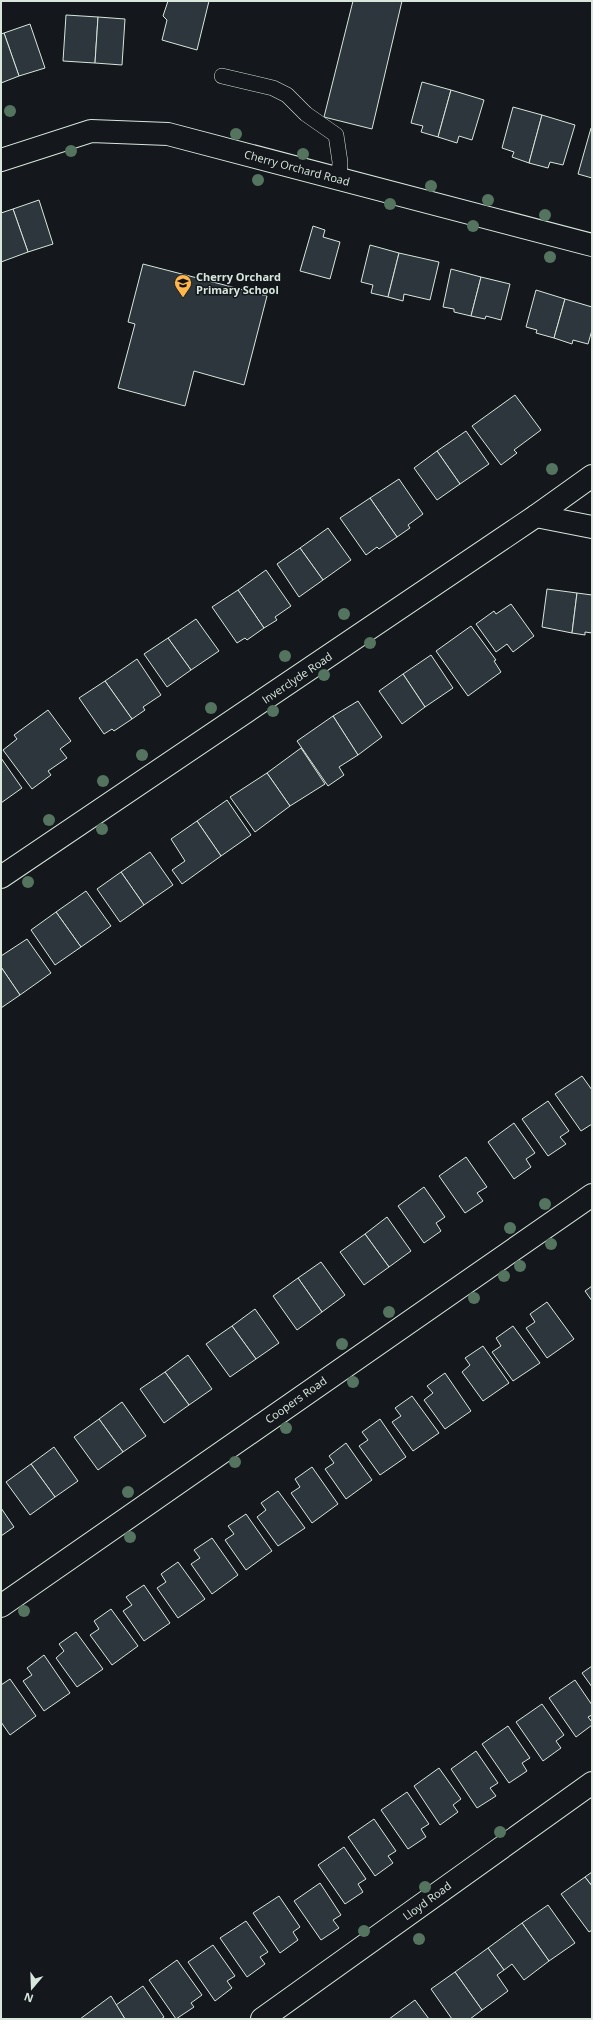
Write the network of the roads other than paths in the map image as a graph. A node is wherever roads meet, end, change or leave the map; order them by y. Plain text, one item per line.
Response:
1 (222, 76) dead end
2 (1, 160) edge
3 (339, 179) junction
4 (592, 245) edge
5 (592, 476) edge
6 (536, 516) junction
7 (592, 527) edge
8 (1, 877) edge
9 (592, 1194) edge
10 (1, 1606) edge
11 (592, 1783) edge
12 (262, 2019) edge

1 - 3 lane
2 - 3 street, Cherry Orchard Road
3 - 4 street, Cherry Orchard Road
5 - 6 street, Inverclyde Road
6 - 7 street
6 - 8 street, Inverclyde Road
9 - 10 street, Coopers Road
11 - 12 street, Lloyd Road

